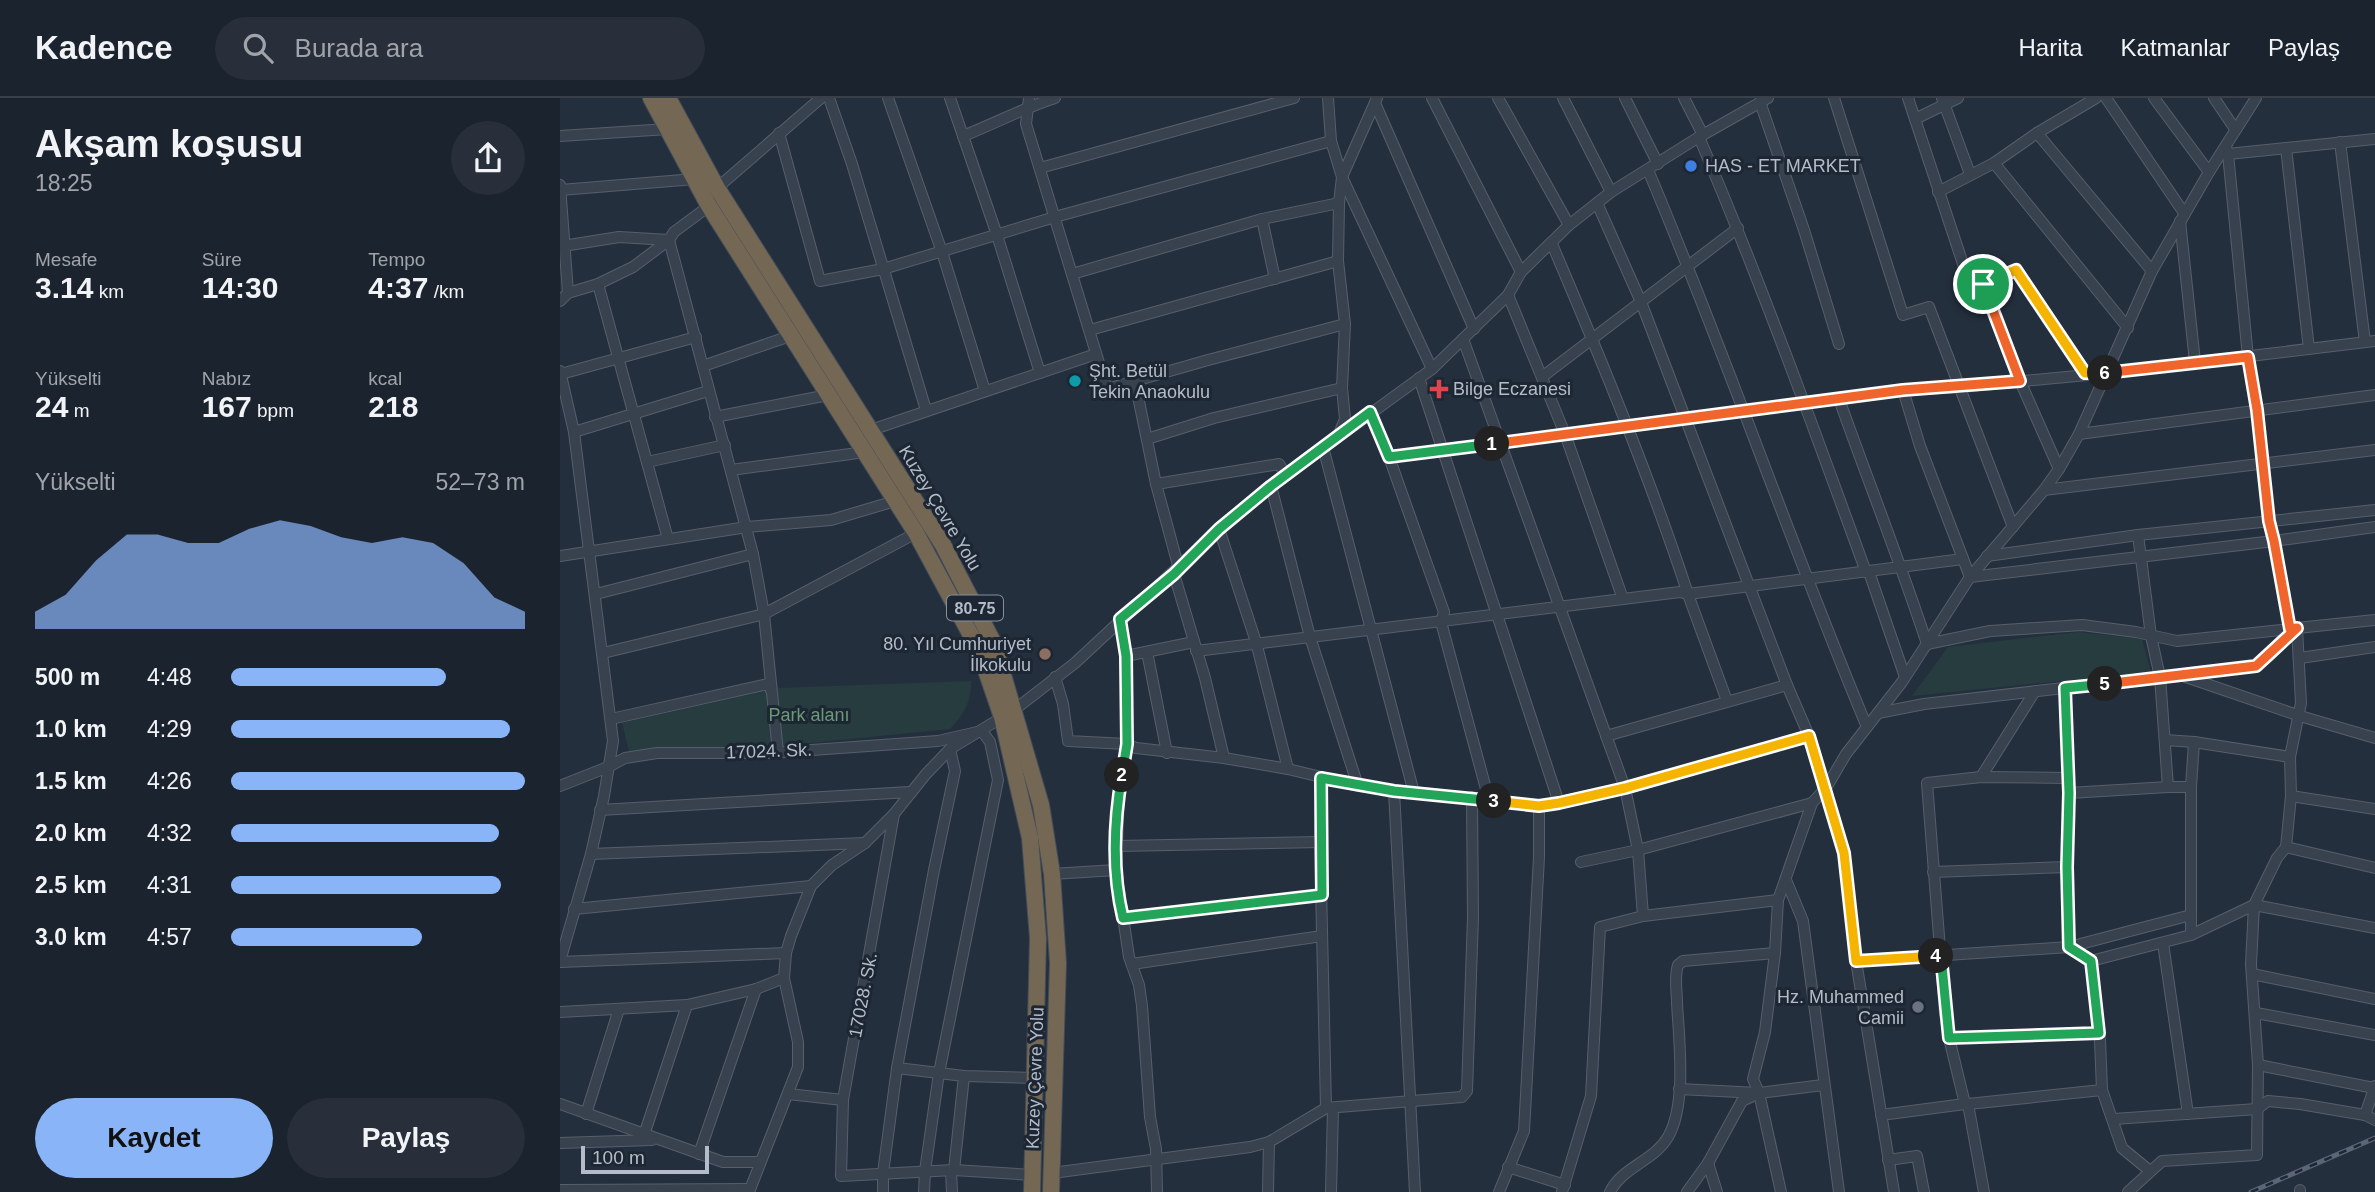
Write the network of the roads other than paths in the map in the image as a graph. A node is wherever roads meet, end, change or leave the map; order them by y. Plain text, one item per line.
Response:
1 (651, 98) edge
2 (668, 98) edge
3 (830, 98) edge
4 (888, 98) edge
5 (950, 98) edge
6 (1055, 98) edge
7 (1294, 98) edge
8 (1328, 98) edge
9 (1432, 98) edge
10 (1498, 98) edge
11 (1563, 98) edge
12 (1625, 98) edge
13 (1684, 98) edge
14 (1834, 98) edge
15 (1908, 98) edge
16 (1958, 98) edge
17 (2096, 98) edge
18 (2106, 98) edge
19 (2154, 98) edge
20 (2214, 98) edge
21 (2256, 98) edge
22 (818, 99) edge
23 (1376, 101) edge
24 (1759, 101) edge
25 (1029, 102) edge
26 (1944, 102) edge
27 (1915, 119) junction
28 (668, 128) junction
29 (2235, 129) junction
30 (779, 133) junction
31 (2037, 133) junction
32 (560, 136) edge
33 (963, 136) junction
34 (1701, 136) junction
35 (2375, 139) edge
36 (1331, 141) junction
37 (2340, 142) junction
38 (2286, 148) junction
39 (2227, 149) junction
40 (1994, 163) junction
41 (1653, 167) junction
42 (1040, 168) junction
43 (2209, 172) junction
44 (1970, 174) junction
45 (1342, 177) junction
46 (695, 179) junction
47 (560, 185) edge
48 (717, 188) junction
49 (560, 190) edge
50 (1611, 192) junction
51 (1938, 192) junction
52 (1339, 203) junction
53 (1597, 203) junction
54 (709, 206) junction
55 (1055, 216) junction
56 (2182, 217) junction
57 (1262, 219) junction
58 (1569, 225) junction
59 (1738, 228) junction
60 (997, 235) junction
61 (669, 240) junction
62 (1552, 244) junction
63 (563, 246) junction
64 (942, 252) junction
65 (562, 259) edge
66 (1338, 261) junction
67 (1689, 266) junction
68 (883, 269) junction
69 (2152, 271) junction
70 (1521, 272) junction
71 (1072, 274) junction
72 (1275, 279) junction
73 (598, 284) junction
74 (1983, 284) junction
75 (1508, 295) junction
76 (564, 297) edge
77 (1641, 302) junction
78 (1345, 324) junction
79 (2128, 328) junction
80 (1474, 329) junction
81 (1090, 330) junction
82 (790, 336) junction
83 (696, 337) junction
84 (1463, 339) junction
85 (1592, 339) junction
86 (2370, 342) edge
87 (1839, 344) dead end
88 (2309, 349) junction
89 (1096, 354) junction
90 (2248, 357) junction
91 (618, 358) junction
92 (2195, 362) junction
93 (704, 366) junction
94 (1432, 369) junction
95 (560, 372) edge
96 (1040, 373) junction
97 (2085, 373) junction
98 (2108, 373) junction
99 (1542, 377) junction
100 (1419, 378) junction
101 (2020, 381) junction
102 (1135, 382) junction
103 (1961, 387) junction
104 (1342, 388) junction
105 (1903, 390) junction
106 (708, 391) junction
107 (985, 391) junction
108 (2375, 394) edge
109 (828, 395) junction
110 (1839, 399) junction
111 (1806, 404) junction
112 (926, 410) junction
113 (2257, 410) junction
114 (634, 412) junction
115 (1370, 412) junction
116 (1744, 412) junction
117 (715, 416) junction
118 (1685, 419) junction
119 (1626, 427) junction
120 (871, 430) junction
121 (574, 432) junction
122 (1339, 434) junction
123 (1565, 434) junction
124 (2080, 434) junction
125 (1147, 439) junction
126 (1502, 443) junction
127 (725, 445) junction
128 (1324, 447) junction
129 (1442, 450) junction
130 (2375, 450) edge
131 (865, 452) junction
132 (1389, 457) junction
133 (647, 462) junction
134 (2263, 464) junction
135 (2059, 469) junction
136 (731, 470) junction
137 (1286, 475) junction
138 (1156, 484) junction
139 (1271, 486) junction
140 (2044, 490) junction
141 (895, 501) junction
142 (2375, 510) edge
143 (2269, 521) junction
144 (747, 527) junction
145 (2013, 527) junction
146 (2375, 527) edge
147 (1219, 529) junction
148 (916, 533) junction
149 (2138, 535) junction
150 (668, 539) junction
151 (2274, 541) junction
152 (590, 551) junction
153 (753, 554) junction
154 (2141, 555) junction
155 (560, 556) edge
156 (1987, 556) junction
157 (1963, 559) junction
158 (1902, 568) junction
159 (1176, 571) junction
160 (1867, 572) junction
161 (1970, 577) junction
162 (1808, 578) junction
163 (1750, 587) junction
164 (596, 594) junction
165 (1688, 594) junction
166 (1623, 599) junction
167 (1559, 608) junction
168 (764, 614) junction
169 (1498, 615) junction
170 (1120, 619) junction
171 (2375, 620) edge
172 (1441, 622) junction
173 (2293, 629) junction
174 (1372, 630) junction
175 (2151, 636) junction
176 (1310, 637) junction
177 (1256, 642) junction
178 (1927, 644) junction
179 (1195, 646) junction
180 (2375, 647) edge
181 (1147, 652) junction
182 (603, 653) junction
183 (1126, 656) junction
184 (2300, 658) junction
185 (2180, 675) junction
186 (1055, 677) junction
187 (1905, 677) junction
188 (2160, 677) junction
189 (1787, 685) junction
190 (2065, 688) junction
191 (771, 690) junction
192 (2035, 691) junction
193 (1727, 701) junction
194 (1878, 713) junction
195 (1008, 714) junction
196 (2300, 716) junction
197 (611, 719) junction
198 (1867, 727) junction
199 (982, 731) junction
200 (1606, 736) junction
201 (1809, 736) junction
202 (2375, 738) edge
203 (2165, 740) junction
204 (2194, 742) junction
205 (1127, 744) junction
206 (950, 749) junction
207 (778, 752) junction
208 (1167, 753) junction
209 (2290, 757) junction
210 (1224, 758) junction
211 (608, 768) junction
212 (1288, 769) junction
213 (1321, 778) junction
214 (1981, 778) junction
215 (2068, 778) junction
216 (560, 786) edge
217 (1358, 786) junction
218 (2168, 786) junction
219 (2191, 787) junction
220 (1625, 788) junction
221 (1826, 788) junction
222 (1394, 791) junction
223 (910, 792) junction
224 (1414, 793) junction
225 (2069, 793) junction
226 (2291, 796) junction
227 (1472, 797) junction
228 (1489, 800) junction
229 (1559, 803) junction
230 (1812, 803) junction
231 (1539, 806) junction
232 (2375, 809) edge
233 (600, 810) junction
234 (894, 814) junction
235 (1320, 842) junction
236 (865, 843) junction
237 (1117, 846) junction
238 (2286, 847) junction
239 (1638, 850) junction
240 (591, 855) junction
241 (1581, 862) dead end
242 (2067, 867) junction
243 (2375, 868) edge
244 (1116, 870) junction
245 (1933, 872) junction
246 (1052, 874) junction
247 (1786, 880) junction
248 (811, 886) junction
249 (1322, 895) junction
250 (1778, 900) junction
251 (2254, 905) junction
252 (575, 909) junction
253 (2191, 915) junction
254 (1643, 916) junction
255 (1123, 918) junction
256 (2375, 929) edge
257 (2191, 935) junction
258 (1322, 936) junction
259 (2163, 943) junction
260 (2069, 947) junction
261 (786, 953) junction
262 (1775, 953) junction
263 (1941, 956) junction
264 (560, 961) edge
265 (1856, 961) junction
266 (2091, 961) junction
267 (1132, 964) junction
268 (2252, 974) junction
269 (784, 978) junction
270 (756, 989) junction
271 (2375, 999) edge
272 (687, 1005) junction
273 (620, 1009) junction
274 (560, 1012) edge
275 (2256, 1013) junction
276 (2099, 1033) junction
277 (2375, 1035) edge
278 (1949, 1038) junction
279 (2258, 1065) junction
280 (897, 1068) junction
281 (939, 1073) junction
282 (964, 1076) junction
283 (1035, 1078) junction
284 (1824, 1085) junction
285 (2375, 1087) edge
286 (1679, 1089) junction
287 (2102, 1090) junction
288 (1759, 1093) junction
289 (788, 1094) junction
290 (843, 1100) junction
291 (1411, 1101) junction
292 (560, 1104) edge
293 (1966, 1104) junction
294 (1329, 1108) junction
295 (2257, 1109) junction
296 (586, 1114) junction
297 (2188, 1114) junction
298 (1881, 1115) junction
299 (2370, 1118) edge
300 (2113, 1119) junction
301 (644, 1135) junction
302 (658, 1140) junction
303 (1269, 1142) junction
304 (560, 1143) edge
305 (699, 1154) junction
306 (1156, 1160) junction
307 (1888, 1160) junction
308 (760, 1162) junction
309 (1708, 1163) junction
310 (1508, 1167) junction
311 (952, 1170) junction
312 (925, 1171) junction
313 (2150, 1171) junction
314 (883, 1173) junction
315 (1052, 1173) junction
316 (1032, 1184) edge
317 (1564, 1188) edge
318 (560, 1189) edge
319 (750, 1190) edge
320 (883, 1192) edge
321 (924, 1192) edge
322 (952, 1192) edge
323 (1051, 1192) edge
324 (1157, 1192) edge
325 (1268, 1192) edge
326 (1331, 1192) edge
327 (1415, 1192) edge
328 (1499, 1192) edge
329 (1610, 1192) edge
330 (1687, 1192) edge
331 (1717, 1192) edge
332 (1782, 1192) edge
333 (1839, 1192) edge
334 (1894, 1192) edge
335 (1924, 1192) edge
336 (1984, 1192) edge
337 (2128, 1192) edge

1 - 28 highway, Kuzey Çevre Yolu / 80-75
2 - 48 highway, Kuzey Çevre Yolu / 80-75
3 - 68 street
4 - 64 street
5 - 33 street
6 - 25 street
7 - 42 street
8 - 36 street
9 - 70 street
10 - 58 street
11 - 50 street
12 - 41 street
13 - 34 street
14 - 103 street
15 - 27 street
16 - 26 street
17 - 31 street
18 - 56 street
19 - 43 street
20 - 29 street
21 - 29 street
22 - 30 street
23 - 45 street
23 - 80 street
24 - 34 street
24 - 87 street
25 - 33 street
25 - 42 street
26 - 27 street
26 - 44 street
27 - 51 street
28 - 32 street
28 - 46 highway, Kuzey Çevre Yolu / 80-75
29 - 39 street
30 - 48 street
30 - 68 street
31 - 40 street
31 - 69 street
33 - 60 street
34 - 41 street
34 - 59 street
35 - 37 street
36 - 45 street
36 - 55 street
37 - 38 street
37 - 86 street
38 - 39 street
38 - 88 street
39 - 43 street
39 - 90 street
40 - 44 street
40 - 79 street
41 - 50 street
41 - 67 street
42 - 55 street
43 - 56 street
44 - 51 street
45 - 52 street
45 - 94 street
46 - 49 street
46 - 54 highway, Kuzey Çevre Yolu / 80-75
47 - 49 street
48 - 54 street
48 - 120 highway, Kuzey Çevre Yolu / 80-75
49 - 63 street
50 - 53 street
51 - 74 street
52 - 57 street
52 - 66 street
53 - 58 street
53 - 77 street
54 - 61 street
54 - 82 highway, Kuzey Çevre Yolu / 80-75
55 - 60 street
55 - 71 street
56 - 69 street
56 - 92 street
57 - 71 street
57 - 72 street
58 - 62 street
59 - 67 street
59 - 111 street
60 - 64 street
60 - 96 street
61 - 63 street
61 - 73 street
61 - 83 street
62 - 70 street
62 - 85 street
63 - 65 street
64 - 68 street
64 - 107 street
65 - 76 street
66 - 72 street
66 - 78 street
67 - 77 street
67 - 116 street
68 - 112 street
69 - 79 street
70 - 75 street
71 - 81 street
72 - 81 street
73 - 76 street
73 - 91 street
74 - 97 street
74 - 101 street
75 - 80 street
75 - 99 street
77 - 85 street
77 - 118 street
78 - 102 street
78 - 104 street
79 - 98 street
80 - 84 street
81 - 89 street
82 - 93 street
82 - 109 highway, Kuzey Çevre Yolu / 80-75
83 - 91 street
83 - 93 street
84 - 94 street
84 - 126 street
85 - 99 street
85 - 119 street
86 - 88 street
88 - 90 street
89 - 96 street
89 - 102 street
90 - 92 street
90 - 113 street
91 - 95 street
91 - 114 street
92 - 98 street
93 - 106 street
94 - 100 street
95 - 121 street
96 - 107 street
97 - 98 street
97 - 101 street
98 - 124 street
99 - 123 street
100 - 115 street
100 - 129 street
101 - 103 street
101 - 135 street
102 - 125 street
103 - 105 street
103 - 145 street
104 - 122 street
104 - 125 street
105 - 110 street
105 - 157 street
106 - 114 street
106 - 117 street
107 - 112 street
108 - 113 street
109 - 117 street
109 - 131 highway, Kuzey Çevre Yolu / 80-75
110 - 111 street
110 - 158 street
111 - 116 street
111 - 160 street
112 - 120 street
113 - 124 street
113 - 134 street
114 - 121 street
114 - 133 street
115 - 122 street
115 - 132 street
116 - 118 street
116 - 162 street
117 - 127 street
118 - 119 street
118 - 163 street
119 - 123 street
119 - 165 street
120 - 195 highway, Kuzey Çevre Yolu / 80-75
121 - 152 street
122 - 128 street
123 - 126 street
123 - 166 street
124 - 135 street
125 - 138 street
126 - 129 street
126 - 167 street
127 - 133 street
127 - 136 street
128 - 137 street
128 - 174 street
129 - 132 street
129 - 169 street
130 - 134 street
131 - 136 street
131 - 141 highway, Kuzey Çevre Yolu / 80-75
132 - 172 street
133 - 150 street
134 - 140 street
134 - 143 street
135 - 140 street
136 - 144 street
137 - 138 street
137 - 139 street
138 - 159 street
139 - 147 street
139 - 176 street
140 - 145 street
141 - 144 street
141 - 148 highway, Kuzey Çevre Yolu / 80-75
142 - 143 street
143 - 149 street
143 - 151 street
144 - 150 street
144 - 153 street
145 - 156 street
146 - 151 street
147 - 159 street
147 - 177 street
148 - 168 street
148 - 195 highway, Kuzey Çevre Yolu / 80-75
149 - 154 street
149 - 156 street
150 - 152 street
151 - 154 street
151 - 173 street
152 - 155 street
152 - 164 street
153 - 164 street
153 - 168 street
154 - 161 street
154 - 175 street
156 - 161 street
157 - 158 street
157 - 161 street
158 - 160 street
158 - 178 street
159 - 170 street
159 - 179 street
160 - 162 street
160 - 187 street
161 - 178 street
162 - 163 street
162 - 198 street
163 - 165 street
163 - 189 street
164 - 182 street
165 - 166 street
165 - 193 street
166 - 167 street
167 - 169 street
167 - 200 street
168 - 182 street
168 - 191 street
169 - 172 street
169 - 229 street
170 - 183 street
170 - 186 street
171 - 173 street
172 - 174 street
172 - 228 street
173 - 175 street
173 - 184 street
173 - 185 street
174 - 176 street
174 - 224 street
175 - 178 street
175 - 188 street
176 - 177 street
176 - 217 street
177 - 179 street
177 - 212 street
178 - 187 street
179 - 181 street
179 - 210 street
180 - 184 street
181 - 183 street
181 - 208 street
182 - 197 street
183 - 205 street
184 - 196 street
185 - 188 street
185 - 196 street
186 - 195 street
186 - 205 street
187 - 194 street
188 - 190 street
188 - 203 street
189 - 193 street
189 - 201 street
190 - 192 street
190 - 215 street
191 - 197 street
191 - 207 street
192 - 194 street
192 - 214 street
193 - 200 street
194 - 198 street
195 - 199 street
195 - 246 highway, Kuzey Çevre Yolu / 80-75
195 - 283 highway, Kuzey Çevre Yolu / 80-75
196 - 202 street
196 - 209 street
197 - 211 street
198 - 221 street
199 - 206 street
199 - 207 street, 17024. Sk.
199 - 281 street
200 - 220 street
201 - 220 street
201 - 221 street
203 - 204 street
203 - 218 street
204 - 209 street
204 - 219 street
205 - 208 street
205 - 237 street
206 - 223 street
206 - 280 street
207 - 211 street, 17024. Sk.
208 - 210 street
209 - 226 street
210 - 212 street
211 - 216 street, 17024. Sk.
211 - 233 street
212 - 213 street
213 - 217 street
213 - 235 street
214 - 215 street
214 - 245 street
215 - 225 street
217 - 222 street
218 - 219 street
218 - 225 street
219 - 253 street
220 - 229 street
220 - 239 street
221 - 230 street
221 - 265 street
222 - 224 street
222 - 291 street
223 - 233 street
223 - 234 street
224 - 227 street
225 - 242 street
226 - 232 street
226 - 238 street
227 - 228 street
227 - 291 street
228 - 231 street
229 - 231 street
230 - 239 street
230 - 247 street
231 - 310 street
233 - 240 street
234 - 236 street
234 - 290 street, 17028. Sk.
235 - 237 street
235 - 249 street
236 - 240 street
236 - 248 street
237 - 244 street
238 - 243 street
238 - 251 street
239 - 241 street
239 - 254 street
240 - 252 street
242 - 245 street
242 - 260 street
244 - 246 street
244 - 255 street
245 - 263 street
246 - 315 highway, Kuzey Çevre Yolu / 80-75
247 - 250 street
247 - 284 street
248 - 252 street
248 - 261 street
249 - 255 street
249 - 258 street
250 - 254 street
250 - 262 street
251 - 256 street
251 - 257 street
251 - 268 street
252 - 264 street
253 - 257 street
253 - 260 street
254 - 317 street
255 - 267 street
257 - 259 street
258 - 267 street
258 - 294 street
259 - 266 street
259 - 297 street
260 - 263 street
260 - 266 street
261 - 264 street
261 - 269 street
262 - 286 street
262 - 288 street
263 - 265 street
263 - 278 street
265 - 298 street
266 - 276 street
267 - 306 street
268 - 271 street
268 - 275 street
269 - 270 street
269 - 289 street
270 - 272 street
270 - 305 street
272 - 273 street
272 - 301 street
273 - 274 street
273 - 296 street
275 - 277 street
275 - 279 street
276 - 278 street
276 - 287 street
278 - 293 street
279 - 285 street
279 - 295 street
280 - 281 street
280 - 314 street
281 - 282 street
281 - 312 street
282 - 283 street
282 - 311 street
283 - 316 highway, Kuzey Çevre Yolu / 80-75
284 - 288 street
284 - 333 street
285 - 299 street
286 - 288 street
286 - 329 street
287 - 293 street
287 - 300 street
288 - 309 street
288 - 332 street
289 - 290 street
289 - 308 street
290 - 314 street, 17028. Sk.
291 - 294 street
291 - 327 street
292 - 296 street
293 - 298 street
293 - 336 street
294 - 303 street
294 - 326 street
295 - 297 street
295 - 299 street
295 - 313 street
296 - 301 street
297 - 300 street
298 - 307 street
300 - 313 street
301 - 302 street
302 - 304 street
302 - 305 street
303 - 306 street
303 - 325 street
305 - 308 street
306 - 315 street
306 - 324 street
307 - 334 street
307 - 335 street
308 - 319 street
309 - 330 street
309 - 331 street
310 - 317 street
310 - 328 street
311 - 312 street
311 - 316 street
311 - 322 street
312 - 314 street
312 - 321 street
313 - 337 street
314 - 320 street
315 - 323 highway, Kuzey Çevre Yolu / 80-75
318 - 319 street

